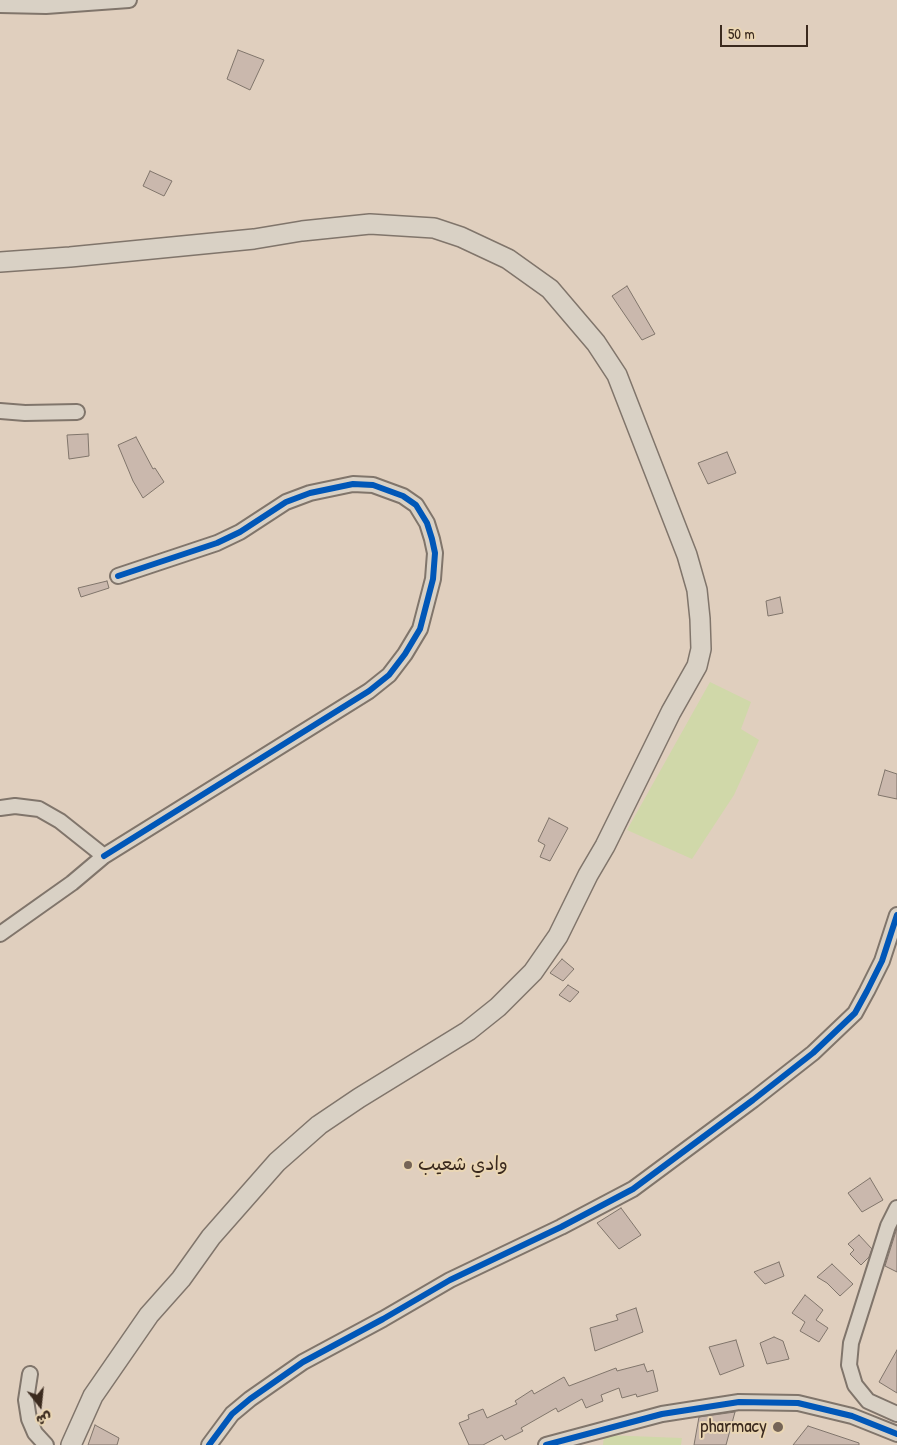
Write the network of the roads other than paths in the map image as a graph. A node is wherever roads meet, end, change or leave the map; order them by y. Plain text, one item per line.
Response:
1 (130, 0) edge
2 (0, 5) edge
3 (0, 262) edge
4 (0, 411) edge
5 (77, 412) dead end
6 (118, 576) dead end
7 (0, 808) edge
8 (104, 856) junction
9 (897, 915) edge
10 (0, 934) edge
11 (897, 1208) edge
12 (30, 1374) dead end
13 (897, 1414) edge
14 (897, 1434) edge
15 (46, 1445) edge
16 (71, 1445) edge
17 (208, 1445) edge
18 (546, 1445) edge

1 - 2 street
3 - 16 main road
4 - 5 street
6 - 8 street
7 - 8 street
8 - 10 street
9 - 17 street
11 - 13 street
12 - 15 street
14 - 18 street

